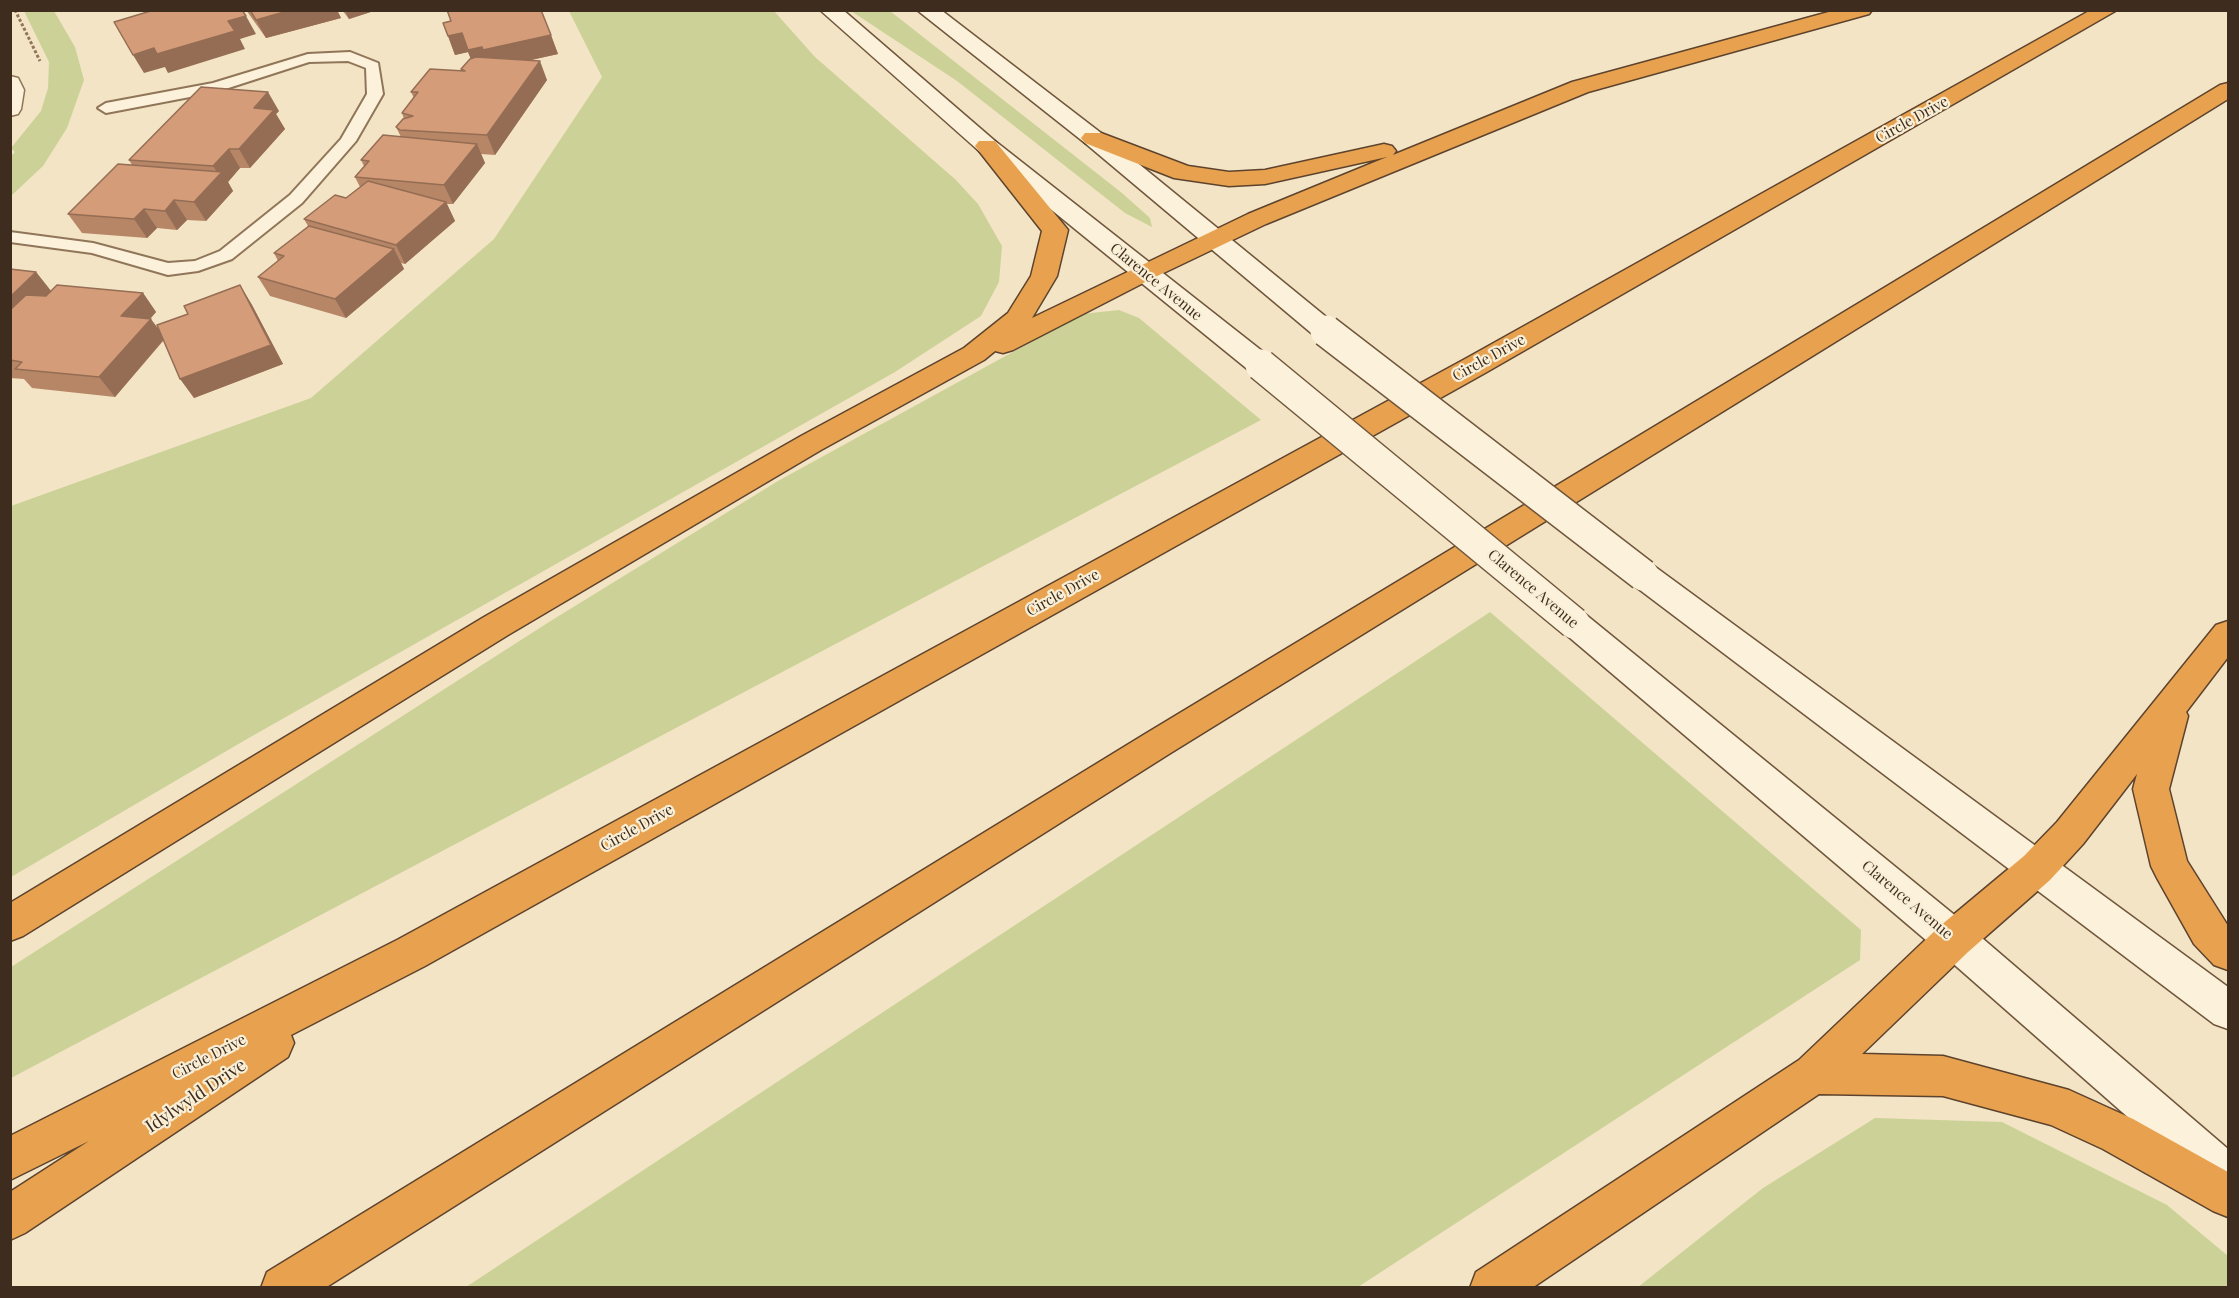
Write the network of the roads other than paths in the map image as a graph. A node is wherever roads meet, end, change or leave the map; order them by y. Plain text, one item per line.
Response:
1 (830, 10) edge
2 (927, 10) edge
3 (1862, 10) edge
4 (2107, 10) edge
5 (10, 83) edge
6 (2229, 90) edge
7 (106, 108) dead end
8 (10, 109) edge
9 (1480, 129) junction
10 (1093, 138) junction
11 (987, 146) junction
12 (10, 237) edge
13 (1215, 239) junction
14 (1144, 272) junction
15 (811, 443) junction
16 (2229, 634) edge
17 (2174, 704) junction
18 (2037, 868) junction
19 (10, 924) edge
20 (1954, 939) junction
21 (2229, 952) edge
22 (411, 953) junction
23 (2229, 1010) edge
24 (1813, 1074) junction
25 (10, 1159) edge
26 (2229, 1177) edge
27 (2229, 1196) edge
28 (10, 1218) edge
29 (283, 1287) edge
30 (1492, 1287) edge

1 - 11 main road, Clarence Avenue
2 - 10 main road
3 - 9 highway
4 - 22 highway, Circle Drive
5 - 8 main road
6 - 29 highway
7 - 12 lane
9 - 10 highway
9 - 13 highway
10 - 13 main road
11 - 14 main road, Clarence Avenue
11 - 15 highway
13 - 14 highway
13 - 18 main road, bridge
14 - 15 highway
14 - 20 main road, Clarence Avenue, bridge
15 - 19 highway
16 - 17 highway
17 - 18 highway
17 - 21 highway
18 - 20 highway
18 - 23 main road
20 - 24 highway
20 - 26 main road, Clarence Avenue
22 - 25 highway, Circle Drive
22 - 28 highway, Idylwyld Drive
24 - 27 highway
24 - 30 highway

